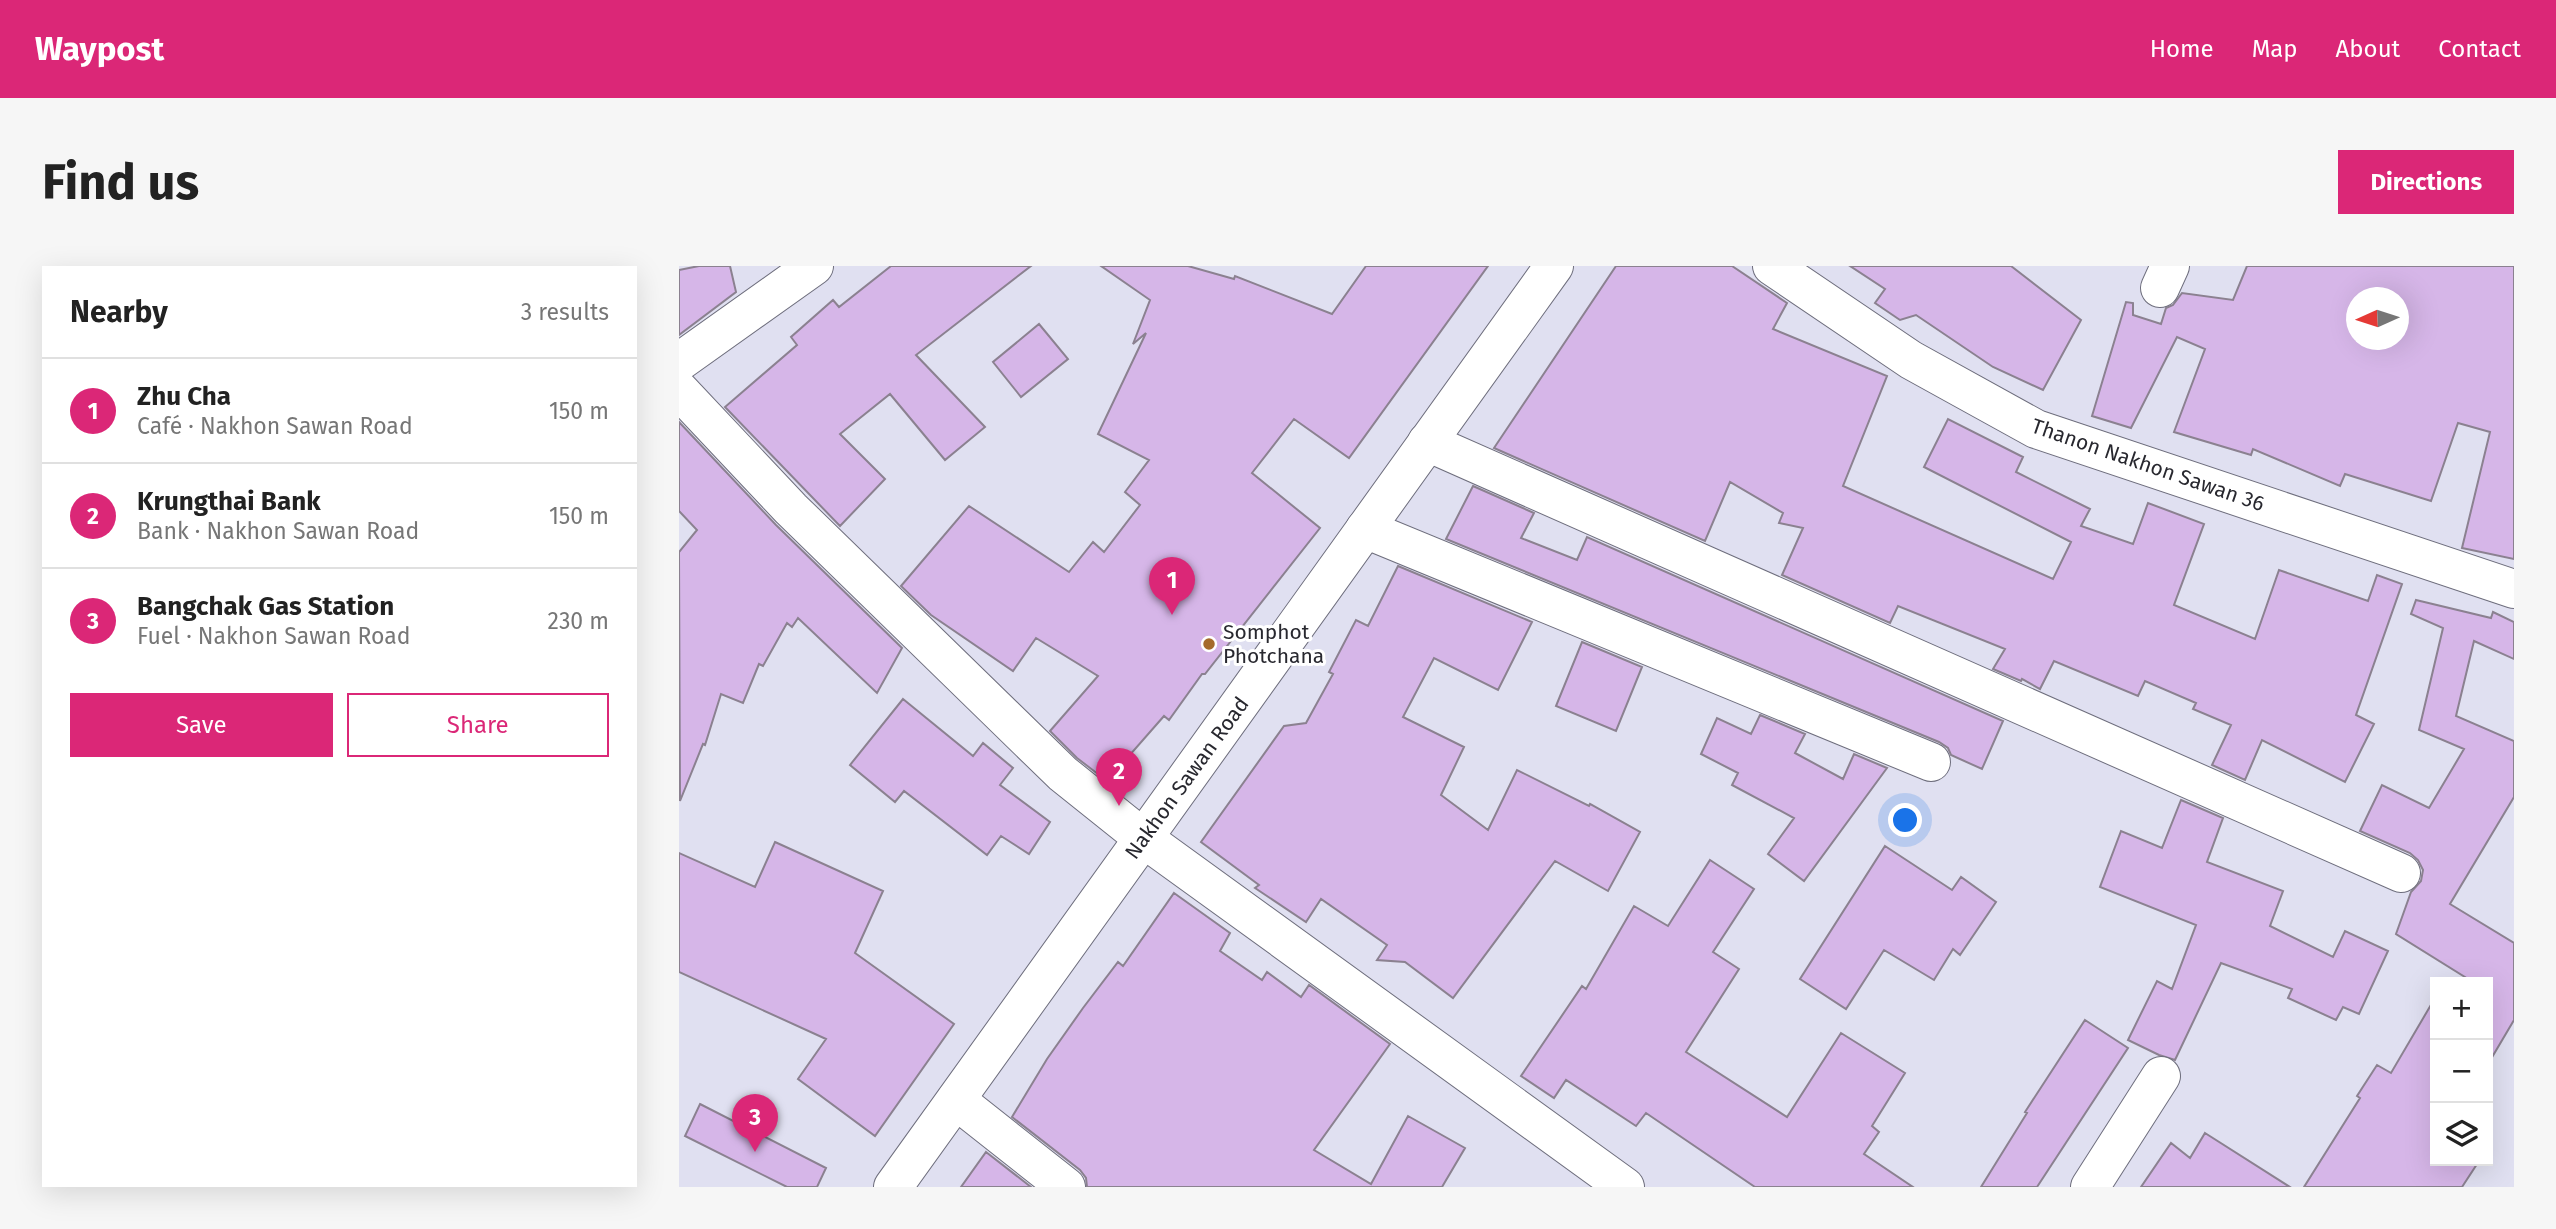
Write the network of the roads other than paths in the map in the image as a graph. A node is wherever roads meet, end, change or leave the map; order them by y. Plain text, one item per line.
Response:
1 (814, 266) edge
2 (1554, 266) edge
3 (1772, 266) edge
4 (679, 362) edge
5 (679, 390) edge
6 (1427, 442) junction
7 (1365, 529) junction
8 (2514, 589) edge
9 (1931, 762) dead end
10 (1143, 838) junction
11 (2401, 873) dead end
12 (2161, 1076) dead end
13 (956, 1100) junction
14 (894, 1187) edge
15 (1066, 1187) edge
16 (1625, 1187) edge
17 (2090, 1187) edge

1 - 4 street
2 - 6 street, Nakhon Sawan Road
3 - 8 street, Thanon Nakhon Sawan 36
5 - 10 street
6 - 7 street, Nakhon Sawan Road
6 - 11 street
7 - 9 street
7 - 10 street, Nakhon Sawan Road
10 - 13 street, Nakhon Sawan Road
10 - 16 street
12 - 17 street
13 - 14 street, Nakhon Sawan Road
13 - 15 street

